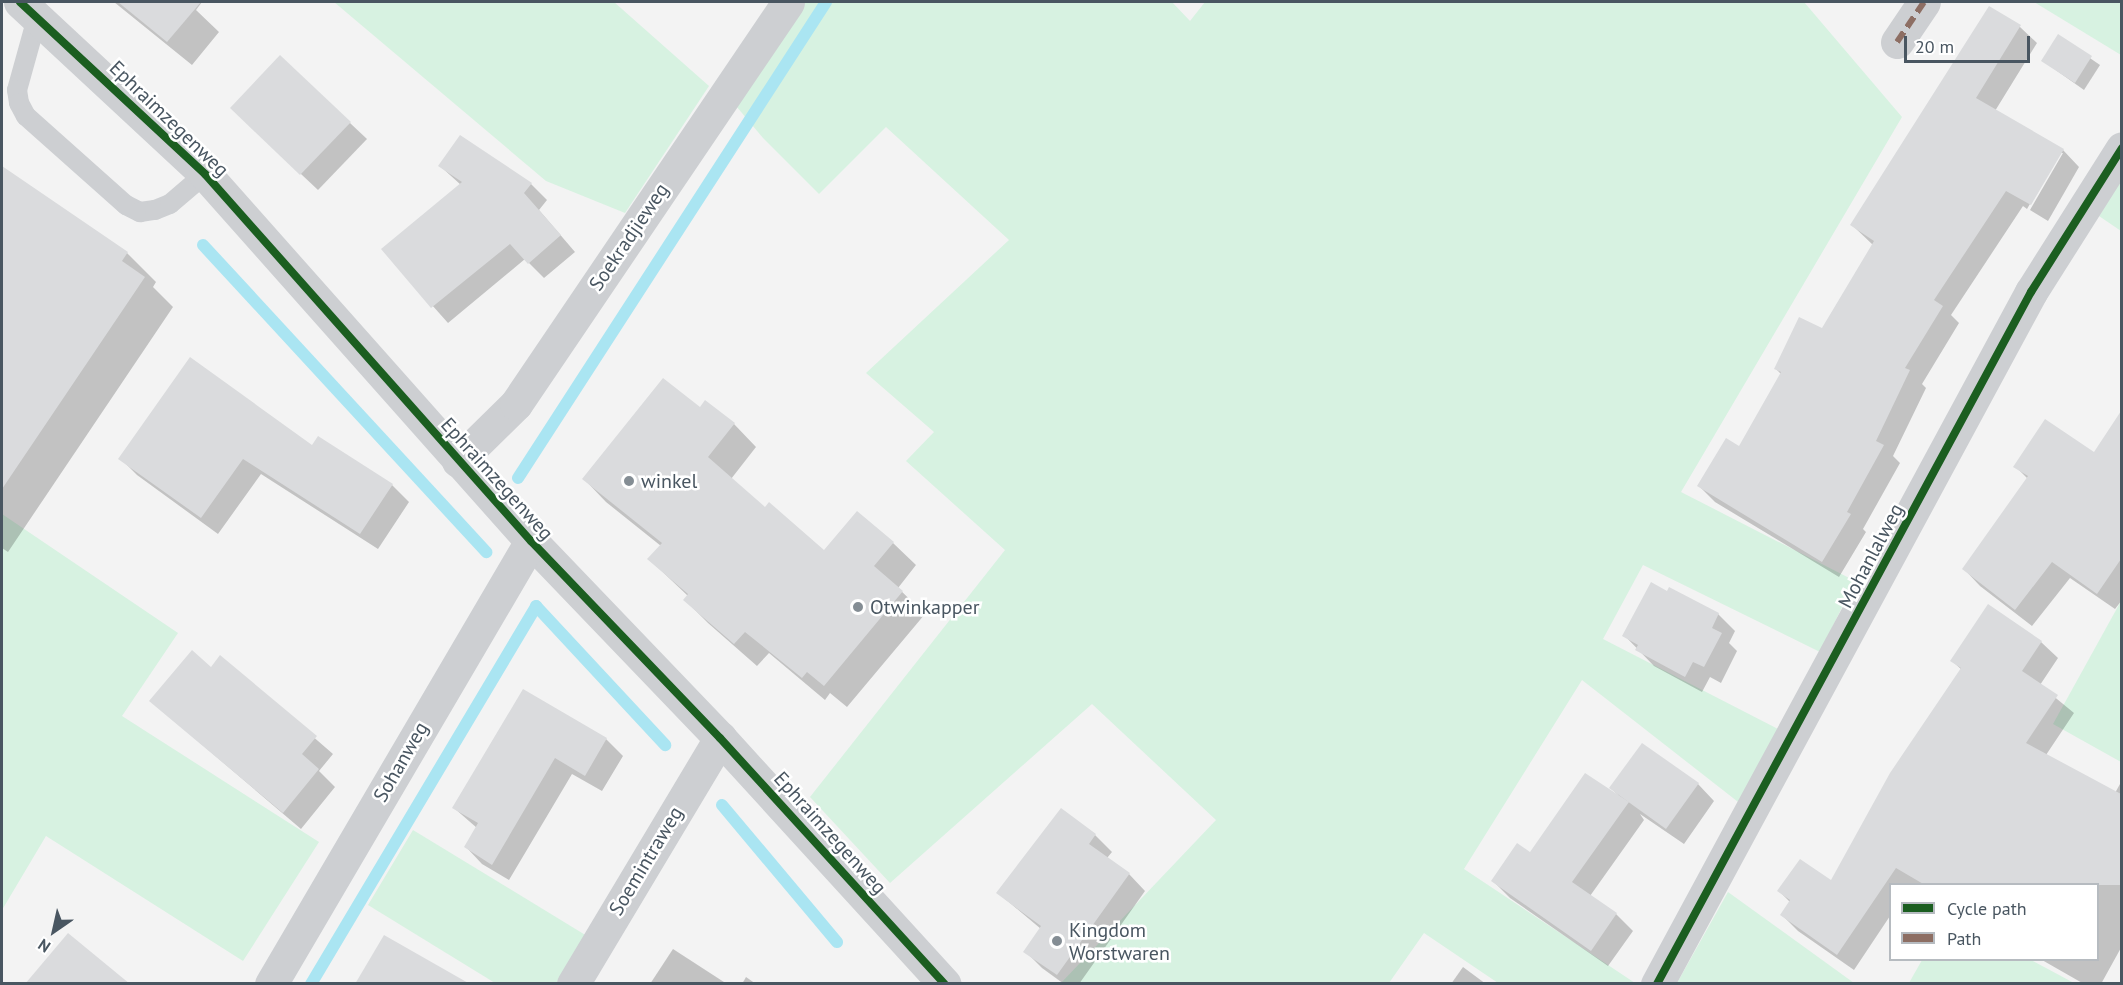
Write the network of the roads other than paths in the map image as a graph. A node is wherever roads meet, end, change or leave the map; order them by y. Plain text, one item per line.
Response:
1 (788, 2) edge
2 (1924, 2) edge
3 (29, 10) edge
4 (1897, 42) dead end
5 (2121, 148) edge
6 (205, 174) junction
7 (458, 461) junction
8 (531, 542) junction
9 (720, 738) junction
10 (271, 984) edge
11 (573, 984) edge
12 (945, 984) edge
13 (1657, 984) edge

1 - 7 street, Soekradjieweg
2 - 4 street
3 - 6 street, Ephraimzegenweg
3 - 6 lane
5 - 13 street, Mohanlalweg
6 - 7 street, Ephraimzegenweg
7 - 8 street, Ephraimzegenweg
8 - 9 street, Ephraimzegenweg
8 - 10 street, Sohanweg
9 - 11 street, Soemintraweg
9 - 12 street, Ephraimzegenweg

